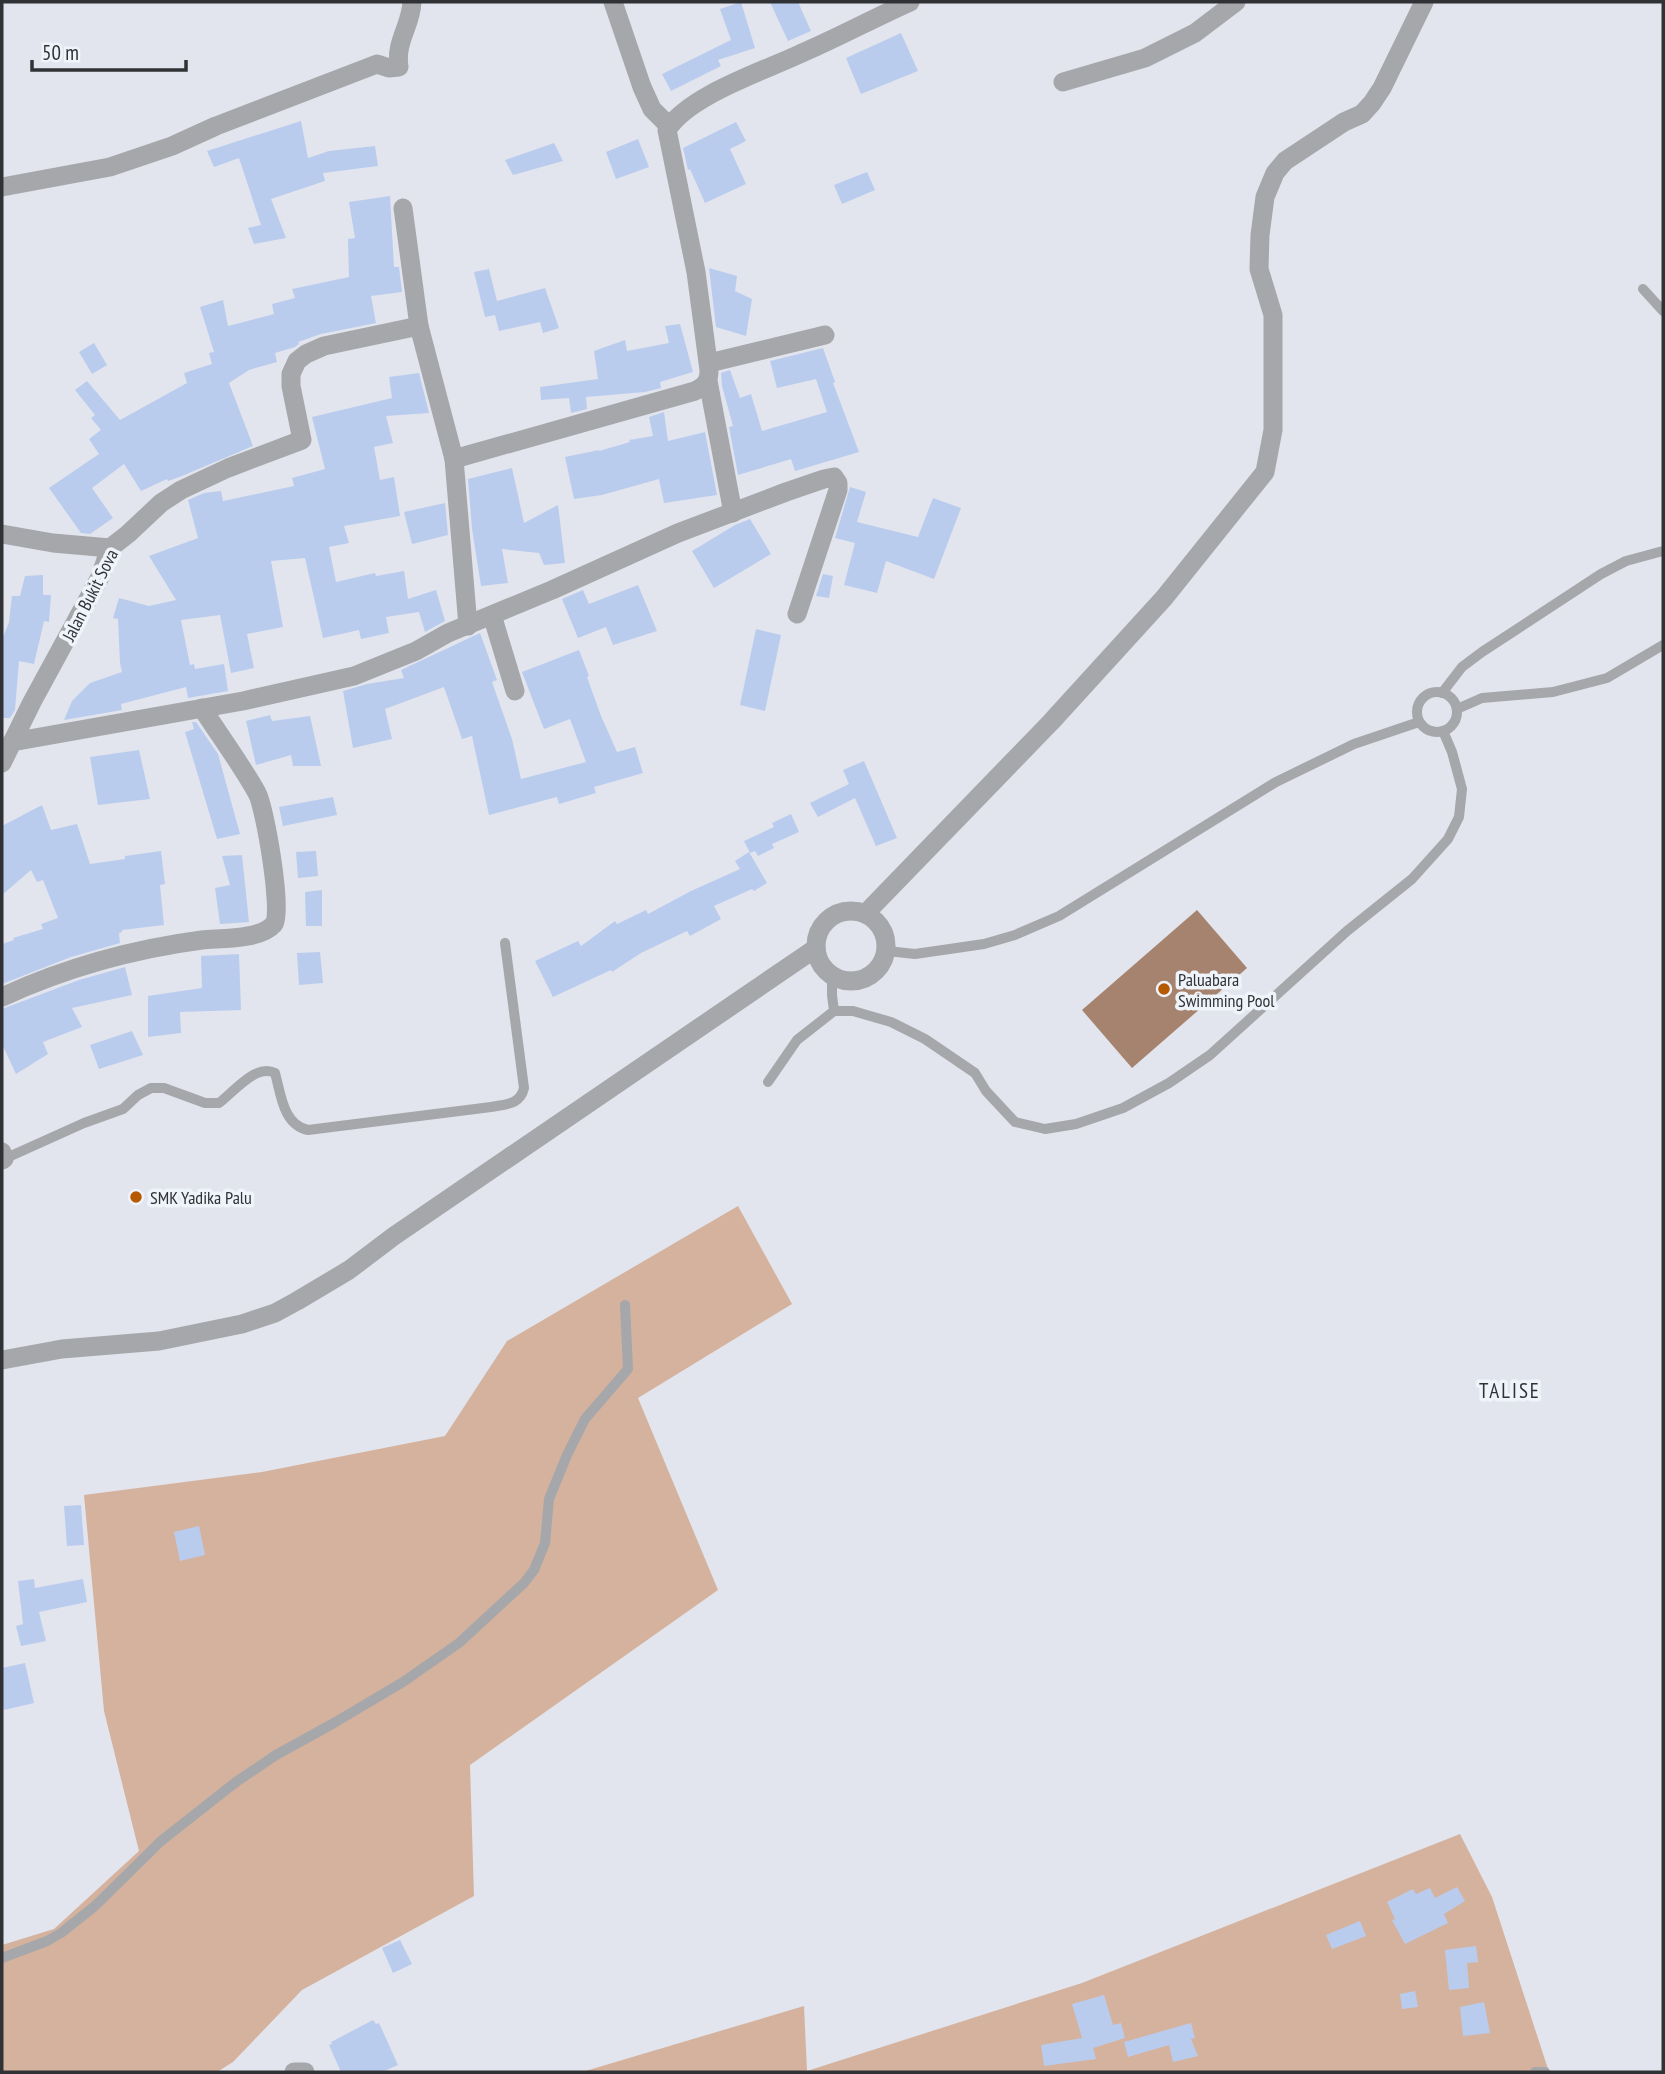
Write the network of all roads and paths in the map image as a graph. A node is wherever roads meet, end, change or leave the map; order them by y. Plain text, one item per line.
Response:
1 (412, 2) edge
2 (614, 2) edge
3 (911, 2) edge
4 (1236, 2) edge
5 (1424, 2) edge
6 (1063, 82) dead end
7 (669, 126) junction
8 (2, 187) edge
9 (403, 208) dead end
10 (1643, 289) dead end
11 (1663, 311) edge
12 (419, 326) junction
13 (824, 335) dead end
14 (708, 372) junction
15 (454, 459) junction
16 (733, 513) junction
17 (2, 534) edge
18 (110, 548) junction
19 (1663, 551) edge
20 (797, 614) dead end
21 (492, 615) junction
22 (468, 626) junction
23 (1663, 645) edge
24 (515, 691) dead end
25 (1441, 693) junction
26 (202, 708) junction
27 (1457, 709) junction
28 (1419, 722) junction
29 (1443, 731) junction
30 (12, 742) junction
31 (2, 763) edge
32 (865, 914) junction
33 (505, 943) dead end
34 (816, 948) junction
35 (887, 951) junction
36 (832, 977) junction
37 (2, 997) edge
38 (834, 1011) junction
39 (768, 1082) dead end
40 (3, 1157) edge
41 (625, 1305) dead end
42 (2, 1360) edge
43 (2, 1958) edge
44 (294, 2072) edge
45 (306, 2072) edge
46 (1535, 2072) edge
47 (1545, 2072) edge

1 - 8 street
2 - 7 street
3 - 7 street
4 - 6 street
5 - 32 street
7 - 14 street
9 - 12 street
10 - 11 lane
12 - 15 street
12 - 18 street, Jalan Bukit Sova
13 - 14 street
14 - 15 street
14 - 16 street
15 - 22 street
16 - 20 street
16 - 21 street
17 - 18 street
18 - 30 street, Jalan Bukit Sova
19 - 25 lane
21 - 22 street
21 - 24 street
22 - 26 street
23 - 27 lane
25 - 27 lane
25 - 28 lane
26 - 30 street
26 - 37 street
27 - 29 lane
28 - 29 lane
28 - 35 lane
29 - 38 lane
30 - 31 street, Jalan Bukit Sova
32 - 34 street
32 - 35 street
33 - 40 lane
34 - 36 street
34 - 42 street
35 - 36 street
36 - 38 lane
38 - 39 lane
41 - 43 lane
44 - 45 street
46 - 47 lane

